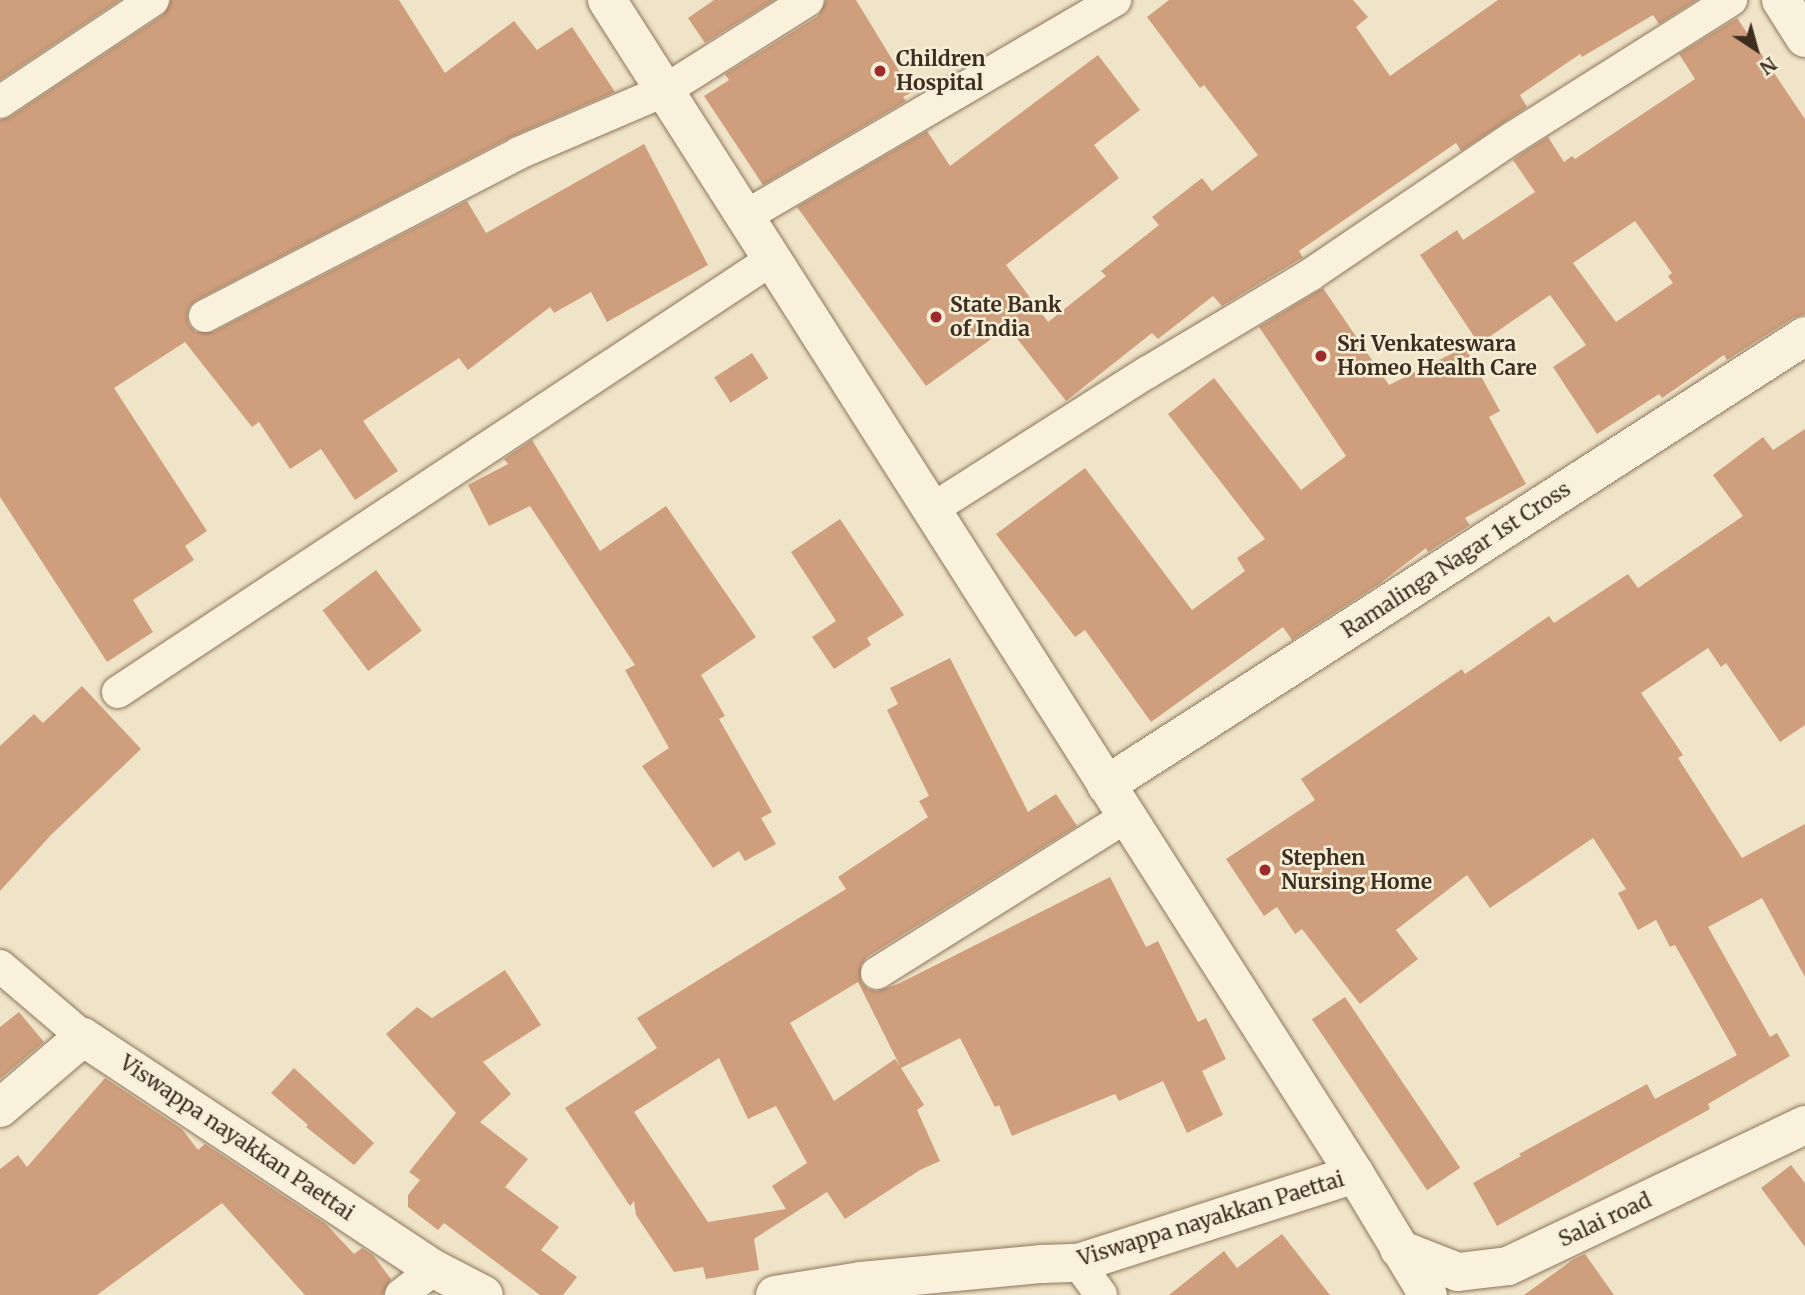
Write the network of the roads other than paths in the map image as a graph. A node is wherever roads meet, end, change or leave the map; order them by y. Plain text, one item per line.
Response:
1 (153, 0) edge
2 (607, 0) edge
3 (807, 0) edge
4 (1115, 0) edge
5 (1731, 0) edge
6 (1781, 0) edge
7 (1805, 38) edge
8 (664, 91) junction
9 (0, 102) edge
10 (744, 217) junction
11 (771, 260) junction
12 (205, 316) dead end
13 (1805, 336) edge
14 (931, 510) junction
15 (118, 692) dead end
16 (1106, 785) junction
17 (1127, 816) junction
18 (0, 966) edge
19 (877, 972) dead end
20 (83, 1037) junction
21 (0, 1108) edge
22 (1805, 1125) edge
23 (1355, 1174) junction
24 (1399, 1249) junction
25 (1078, 1263) junction
26 (434, 1269) junction
27 (855, 1288) edge
28 (401, 1295) edge
29 (484, 1295) edge
30 (775, 1295) edge
31 (1101, 1295) edge
32 (1428, 1295) edge

1 - 9 street
2 - 8 street
3 - 8 street
4 - 10 street
5 - 14 street
6 - 7 street
8 - 10 street
8 - 12 street
10 - 11 street
11 - 14 street
11 - 15 street
13 - 16 street, Ramalinga Nagar 1st Cross
14 - 16 street
16 - 17 street
17 - 19 street
17 - 23 street
18 - 20 street, Viswappa nayakkan Paettai
20 - 21 street
20 - 26 street, Viswappa nayakkan Paettai
22 - 24 street, Salai road
23 - 24 street
23 - 25 street, Viswappa nayakkan Paettai
24 - 32 street
25 - 27 street, Viswappa nayakkan Paettai
25 - 31 street
26 - 28 street
26 - 29 street, Viswappa nayakkan Paettai
27 - 30 street, Viswappa nayakkan Paettai

